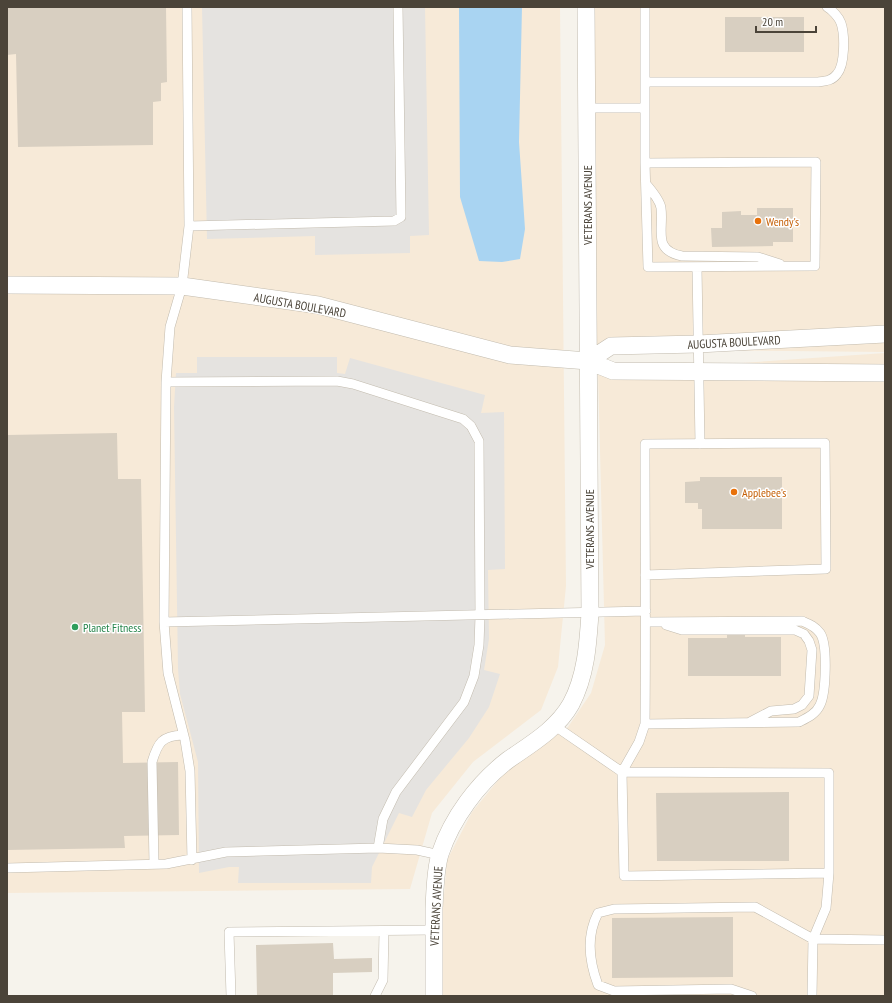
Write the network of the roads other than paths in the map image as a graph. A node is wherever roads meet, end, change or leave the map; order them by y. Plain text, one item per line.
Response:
1 (187, 7) edge
2 (398, 7) edge
3 (586, 7) edge
4 (645, 7) edge
5 (827, 7) edge
6 (645, 82) junction
7 (586, 108) junction
8 (645, 108) junction
9 (645, 162) junction
10 (646, 183) junction
11 (189, 226) junction
12 (786, 266) junction
13 (697, 268) junction
14 (7, 285) edge
15 (182, 286) junction
16 (885, 334) edge
17 (698, 344) junction
18 (588, 361) junction
19 (699, 372) junction
20 (885, 373) edge
21 (166, 382) junction
22 (700, 444) junction
23 (645, 575) junction
24 (646, 611) junction
25 (590, 613) junction
26 (480, 616) junction
27 (164, 622) junction
28 (646, 622) junction
29 (660, 622) junction
30 (749, 723) junction
31 (645, 724) junction
32 (555, 726) junction
33 (183, 735) junction
34 (622, 772) junction
35 (378, 848) junction
36 (440, 855) junction
37 (192, 860) junction
38 (154, 864) junction
39 (7, 868) edge
40 (829, 873) junction
41 (434, 930) junction
42 (384, 931) junction
43 (813, 939) junction
44 (885, 940) edge
45 (231, 996) edge
46 (375, 996) edge
47 (434, 996) edge
48 (752, 996) edge
49 (812, 996) edge

1 - 11 lane
2 - 11 lane
3 - 7 street, VETERANS AVENUE
4 - 6 lane
5 - 6 lane
6 - 8 lane
7 - 8 lane
7 - 18 street, VETERANS AVENUE
8 - 9 lane
9 - 10 lane
9 - 12 lane
10 - 12 lane
10 - 13 lane
11 - 15 lane
12 - 13 lane
13 - 17 lane
14 - 15 street, AUGUSTA BOULEVARD
15 - 18 street, AUGUSTA BOULEVARD
15 - 21 lane
16 - 17 street, AUGUSTA BOULEVARD
17 - 18 street, AUGUSTA BOULEVARD
17 - 19 lane
18 - 19 street, AUGUSTA BOULEVARD
18 - 25 street, VETERANS AVENUE
19 - 20 street, AUGUSTA BOULEVARD
19 - 22 lane
21 - 26 lane
21 - 27 lane
22 - 23 lane
22 - 23 lane
23 - 24 lane
24 - 25 lane
24 - 28 lane
25 - 26 lane
25 - 32 street, VETERANS AVENUE
26 - 27 lane
26 - 35 lane
27 - 33 lane
28 - 29 lane
28 - 31 lane
29 - 30 lane
29 - 30 lane
30 - 31 lane
31 - 34 lane
32 - 34 lane
32 - 36 street, VETERANS AVENUE
33 - 37 lane
33 - 38 lane
34 - 40 lane
34 - 40 lane
35 - 36 lane
35 - 37 lane
36 - 41 street, VETERANS AVENUE
37 - 38 lane
38 - 39 lane
40 - 43 lane
41 - 42 lane
41 - 47 street, VETERANS AVENUE
42 - 45 lane
42 - 46 lane
43 - 44 lane
43 - 48 lane
43 - 49 lane

